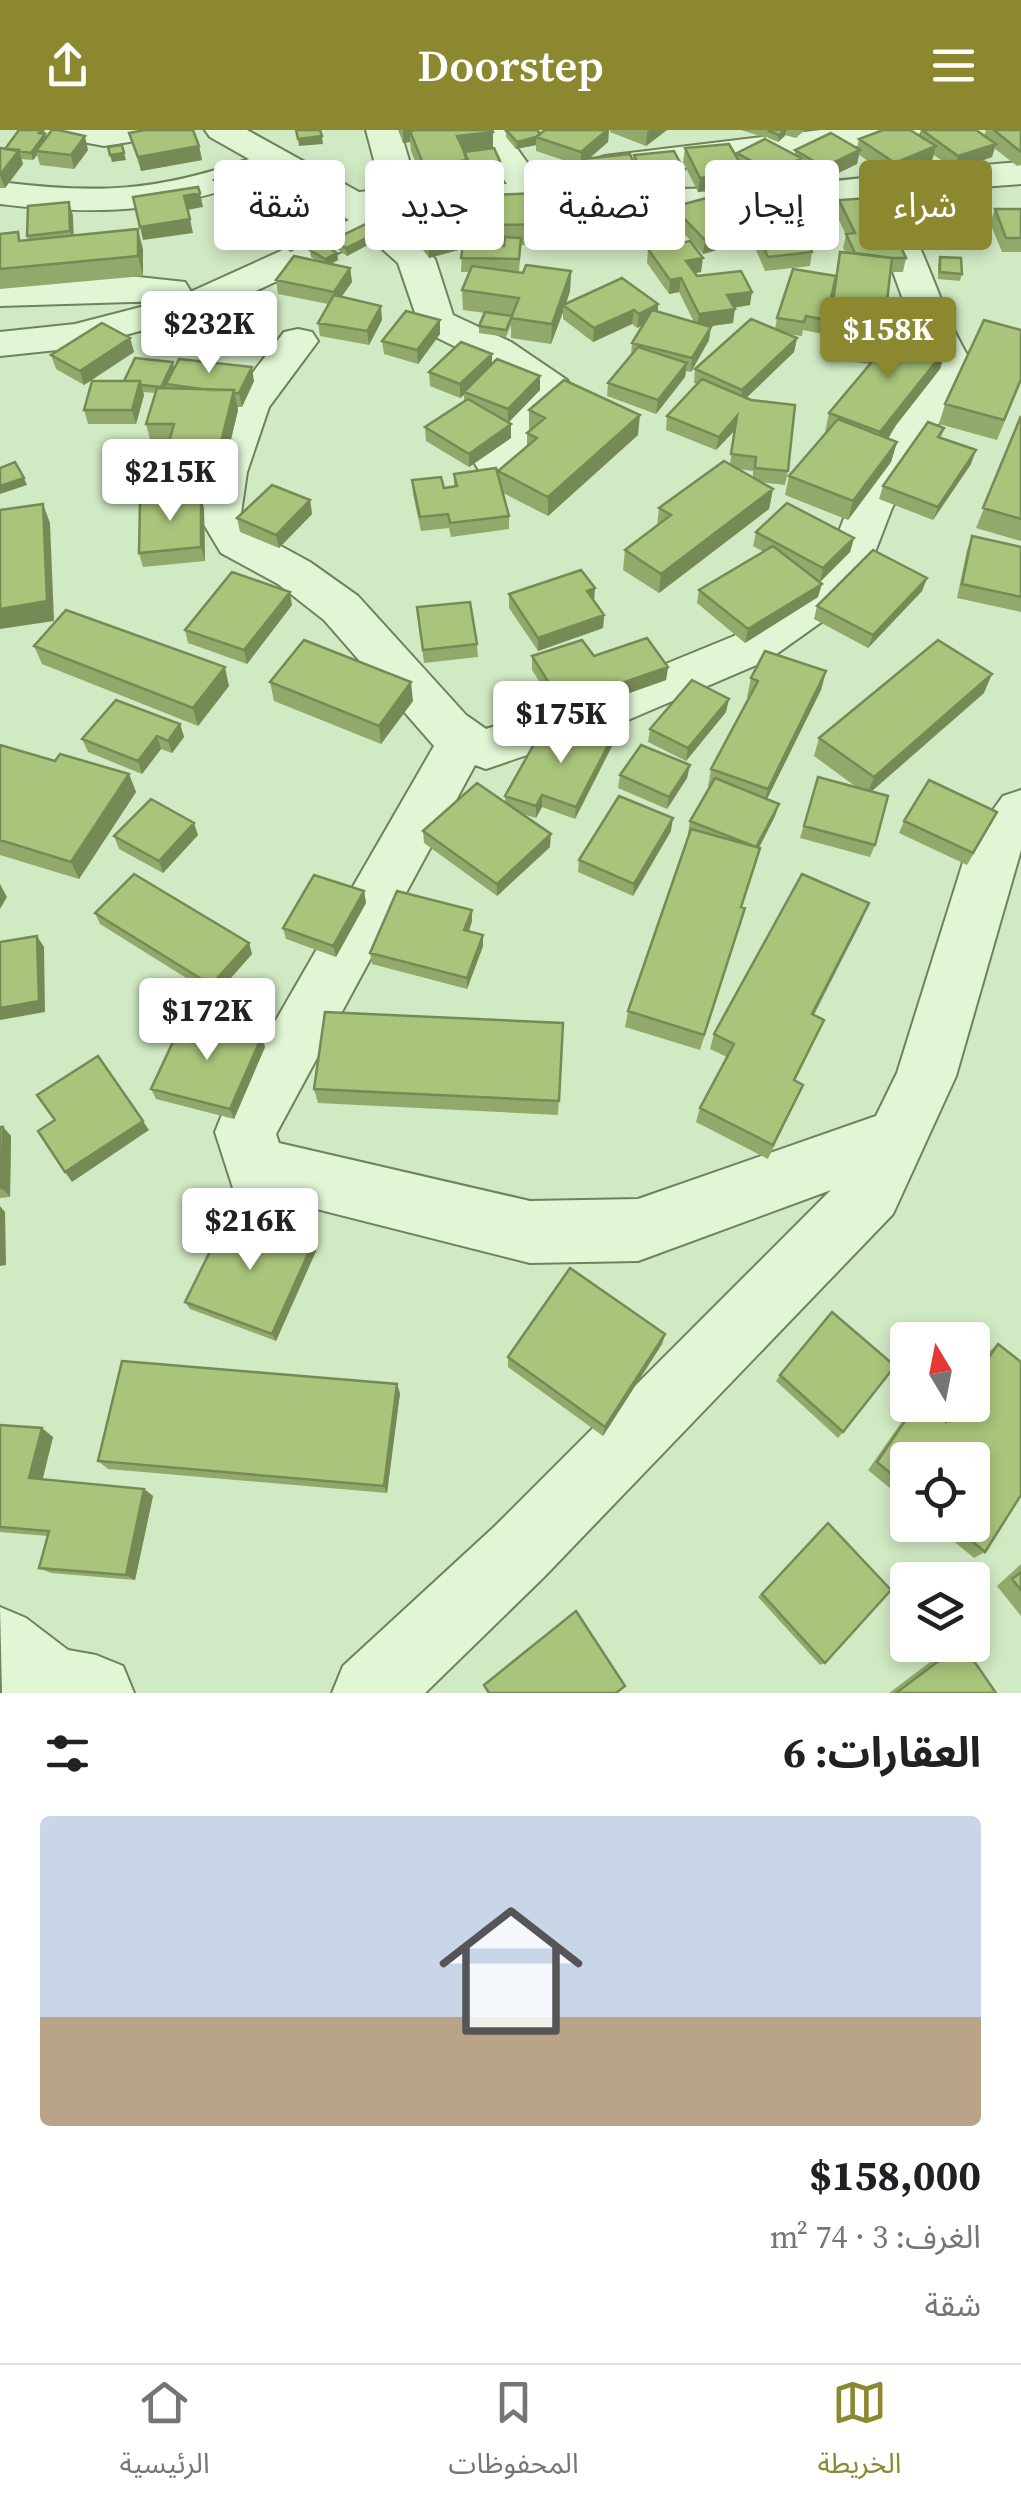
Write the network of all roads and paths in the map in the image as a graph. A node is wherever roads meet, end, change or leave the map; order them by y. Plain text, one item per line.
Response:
1 (68, 130) edge
2 (149, 130) edge
3 (383, 130) edge
4 (488, 130) edge
5 (696, 130) edge
6 (899, 130) edge
7 (231, 132) edge
8 (746, 149) junction
9 (272, 160) edge
10 (382, 160) edge
11 (1021, 173) edge
12 (992, 175) edge
13 (520, 178) junction
14 (504, 181) edge
15 (214, 182) edge
16 (859, 187) edge
17 (0, 193) edge
18 (504, 201) edge
19 (365, 213) edge
20 (410, 250) edge
21 (905, 250) edge
22 (0, 294) edge
23 (194, 305) junction
24 (76, 336) junction
25 (298, 340) dead end
26 (0, 344) edge
27 (0, 368) edge
28 (495, 462) dead end
29 (463, 741) junction
30 (1021, 811) edge
31 (898, 1136) junction
32 (0, 1644) edge
33 (96, 1693) edge
34 (370, 1693) edge

1 - 2 street
3 - 10 street
4 - 13 street
5 - 8 street
6 - 8 street
7 - 9 street
8 - 13 street
11 - 12 street
13 - 14 street
15 - 17 street
16 - 18 street
19 - 23 street
20 - 28 street
21 - 29 street
22 - 23 street
23 - 24 street
24 - 26 street
24 - 27 street
25 - 29 street
29 - 31 street
30 - 31 street
31 - 34 street
32 - 33 street

